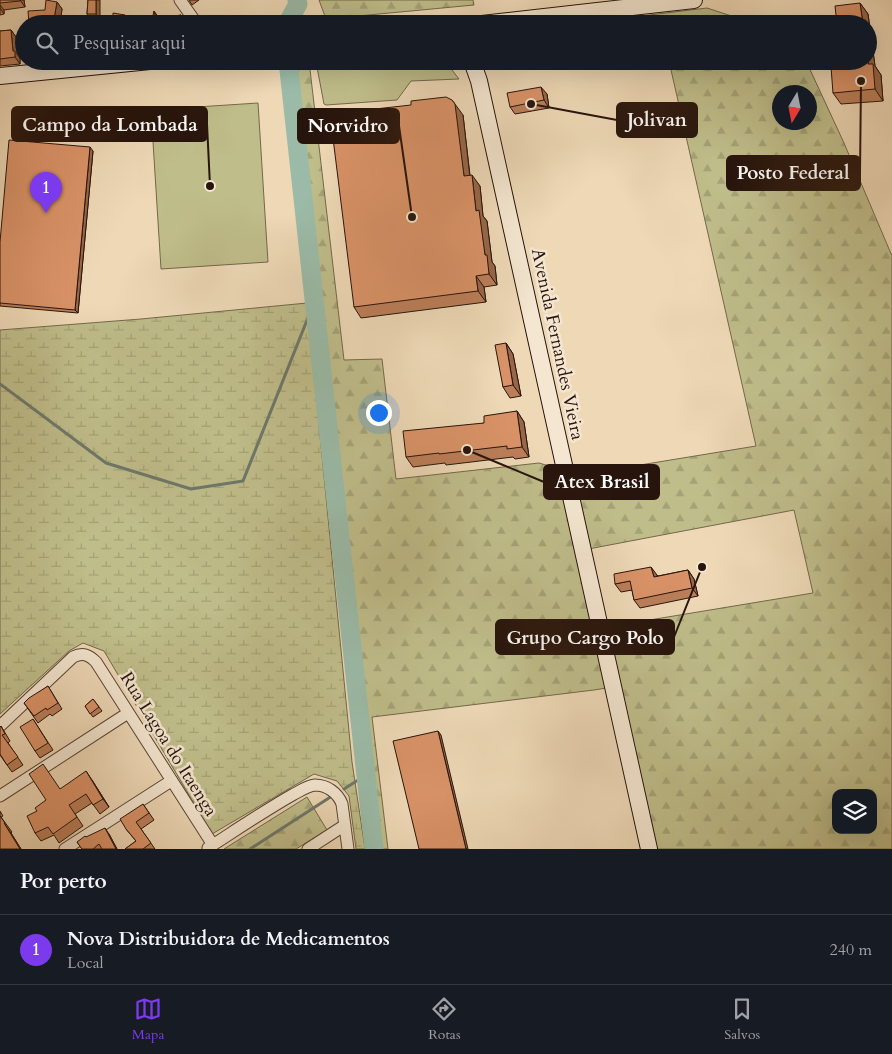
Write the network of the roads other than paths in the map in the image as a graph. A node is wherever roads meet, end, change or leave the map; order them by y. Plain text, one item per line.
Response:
1 (180, 0) edge
2 (694, 0) edge
3 (191, 15) edge
4 (574, 15) edge
5 (60, 70) edge
6 (475, 70) edge
7 (481, 70) edge
8 (0, 76) edge
9 (479, 82) junction
10 (128, 713) junction
11 (0, 726) edge
12 (171, 781) junction
13 (0, 796) edge
14 (345, 825) junction
15 (210, 847) edge
16 (65, 849) edge
17 (308, 849) edge
18 (348, 849) edge
19 (649, 849) edge

1 - 3 street
2 - 4 main road
5 - 8 main road
6 - 9 main road, Avenida Fernandes Vieira
7 - 9 main road, Avenida Fernandes Vieira
9 - 19 main road, Avenida Fernandes Vieira
10 - 11 street, Rua Lagoa do Itaenga
10 - 12 street, Rua Lagoa do Itaenga
10 - 13 street
12 - 15 street, Rua Lagoa do Itaenga
12 - 16 street
14 - 15 street
14 - 17 street
14 - 18 street

